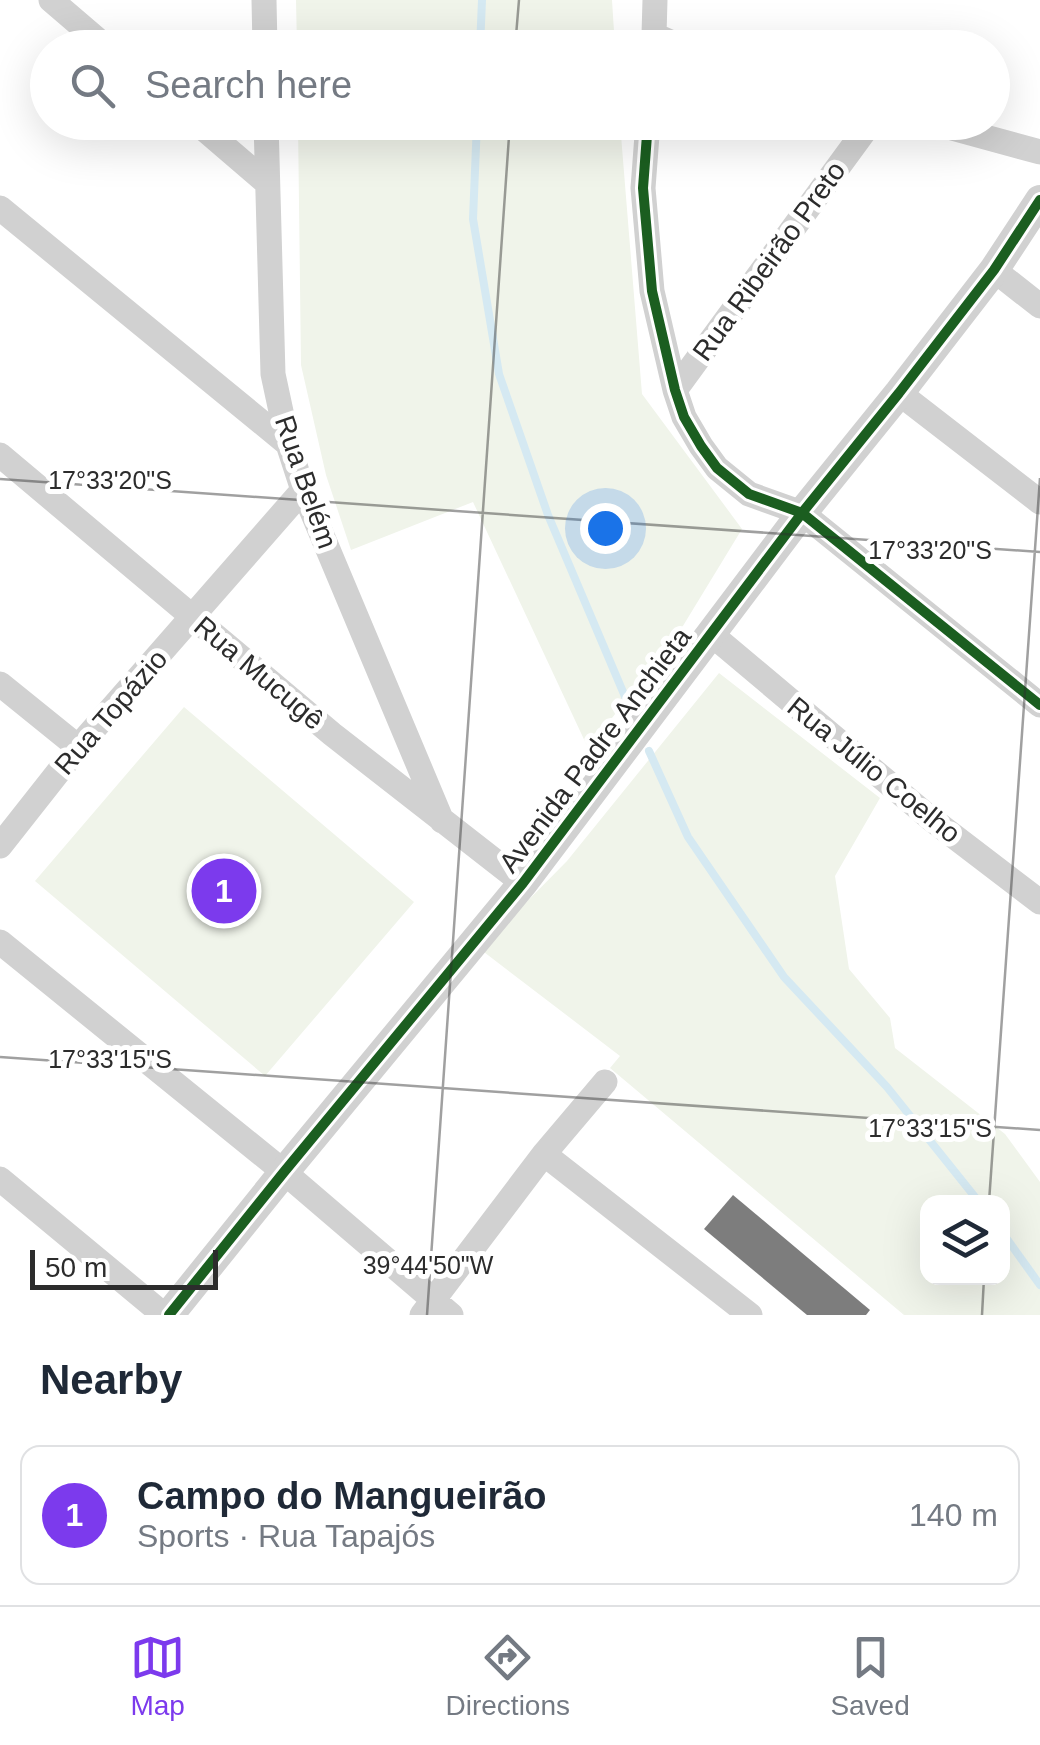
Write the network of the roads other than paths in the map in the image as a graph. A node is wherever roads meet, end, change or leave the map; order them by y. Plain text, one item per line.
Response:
1 (51, 0) edge
2 (264, 0) edge
3 (655, 0) edge
4 (86, 30) edge
5 (264, 30) edge
6 (654, 30) edge
7 (217, 140) edge
8 (266, 140) edge
9 (647, 140) edge
10 (858, 140) edge
11 (996, 140) edge
12 (1040, 152) edge
13 (266, 182) junction
14 (1040, 200) edge
15 (0, 208) edge
16 (994, 270) junction
17 (1040, 306) edge
18 (675, 390) junction
19 (899, 393) junction
20 (288, 444) junction
21 (0, 456) edge
22 (303, 490) junction
23 (1040, 502) edge
24 (802, 514) junction
25 (192, 618) junction
26 (711, 634) junction
27 (0, 684) edge
28 (1040, 705) edge
29 (78, 747) junction
30 (442, 821) junction
31 (0, 846) edge
32 (523, 884) junction
33 (1040, 902) edge
34 (0, 942) edge
35 (605, 1082) dead end
36 (544, 1154) junction
37 (284, 1172) junction
38 (0, 1179) edge
39 (436, 1310) edge
40 (166, 1315) edge
41 (750, 1315) edge

1 - 4 street
2 - 5 street
3 - 6 street
7 - 13 street
8 - 13 street, Rua Belém
9 - 18 street
10 - 18 street, Rua Ribeirão Preto
11 - 12 street
13 - 20 street, Rua Belém
14 - 16 street, Avenida Padre Anchieta
15 - 20 street
16 - 17 street
16 - 19 street, Avenida Padre Anchieta
18 - 24 street, Rua Ribeirão Preto
19 - 23 street
19 - 24 street, Avenida Padre Anchieta
20 - 22 street, Rua Belém
21 - 25 street, Rua Mucugê
22 - 25 street, Rua Topázio
22 - 30 street, Rua Belém
24 - 26 street, Avenida Padre Anchieta
24 - 28 street, Rua Ribeirão Preto
25 - 29 street, Rua Topázio
25 - 30 street, Rua Mucugê
26 - 32 street, Avenida Padre Anchieta
26 - 33 street, Rua Júlio Coelho
27 - 29 street
29 - 31 street, Rua Topázio
30 - 32 street, Rua Mucugê
32 - 37 street, Avenida Padre Anchieta
34 - 37 street
35 - 36 street
36 - 39 street
36 - 41 street
37 - 39 street
37 - 40 street, Avenida Padre Anchieta
38 - 40 street

